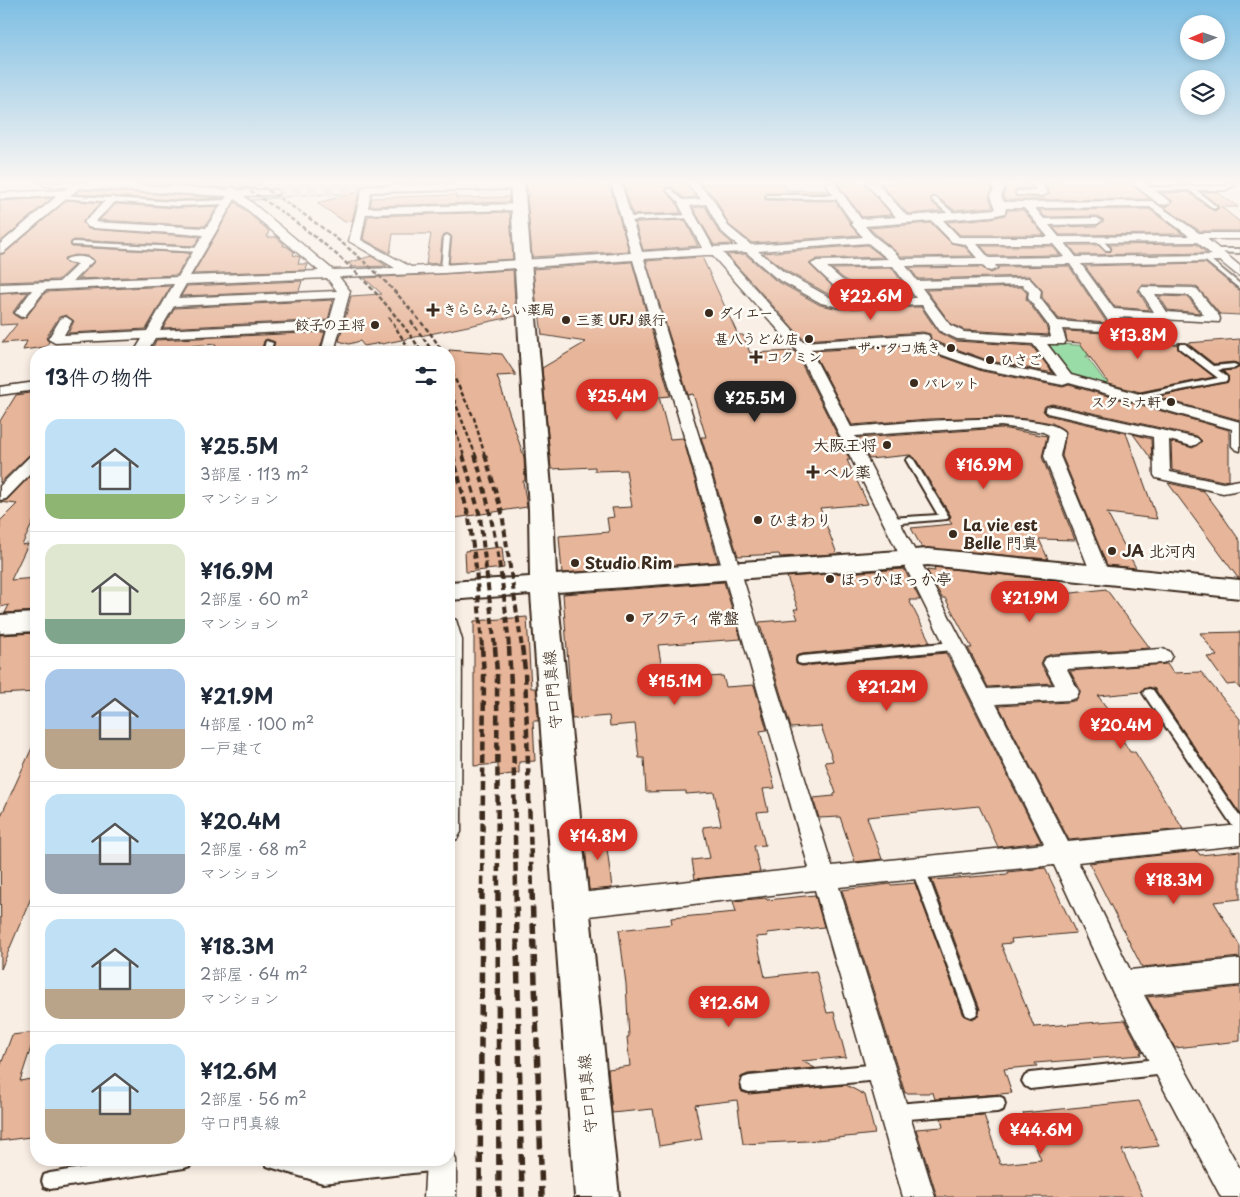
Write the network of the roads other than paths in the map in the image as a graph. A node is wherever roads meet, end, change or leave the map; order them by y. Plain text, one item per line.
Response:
1 (13, 239) edge
2 (207, 239) edge
3 (284, 239) edge
4 (355, 239) edge
5 (447, 239) edge
6 (521, 239) edge
7 (632, 239) edge
8 (705, 239) edge
9 (737, 239) edge
10 (955, 239) edge
11 (1137, 239) edge
12 (1200, 239) edge
13 (870, 240) joint
14 (1055, 240) junction
15 (1099, 240) junction
16 (968, 241) junction
17 (74, 244) dead end
18 (750, 249) junction
19 (1108, 249) dead end
20 (0, 250) edge
21 (200, 250) junction
22 (1240, 251) edge
23 (713, 252) junction
24 (1214, 256) junction
25 (637, 257) junction
26 (1072, 259) junction
27 (71, 260) dead end
28 (984, 261) junction
29 (897, 263) junction
30 (522, 264) junction
31 (444, 269) junction
32 (408, 270) junction
33 (1240, 272) edge
34 (329, 274) junction
35 (182, 280) junction
36 (1006, 282) junction
37 (63, 285) junction
38 (42, 286) junction
39 (914, 286) junction
40 (1240, 287) edge
41 (0, 288) edge
42 (343, 294) junction
43 (926, 301) junction
44 (170, 302) junction
45 (870, 302) junction
46 (1110, 313) junction
47 (21, 314) dead end
48 (1163, 316) junction
49 (66, 321) dead end
50 (335, 326) junction
51 (1054, 326) junction
52 (151, 335) junction
53 (962, 336) junction
54 (911, 339) junction
55 (1037, 340) junction
56 (269, 343) dead end
57 (145, 346) edge
58 (268, 346) edge
59 (330, 346) edge
60 (798, 346) junction
61 (1182, 346) dead end
62 (1234, 366) dead end
63 (1210, 368) junction
64 (1065, 379) junction
65 (30, 387) edge
66 (0, 391) edge
67 (1139, 397) junction
68 (1052, 410) junction
69 (1239, 426) edge
70 (1046, 428) junction
71 (844, 432) junction
72 (1161, 434) junction
73 (1192, 441) dead end
74 (1240, 446) edge
75 (910, 460) dead end
76 (30, 465) edge
77 (1240, 484) edge
78 (0, 495) edge
79 (890, 521) junction
80 (908, 558) junction
81 (732, 571) junction
82 (1101, 576) junction
83 (543, 584) junction
84 (455, 590) edge
85 (1239, 590) edge
86 (30, 622) edge
87 (0, 624) edge
88 (954, 646) junction
89 (1162, 656) dead end
90 (802, 660) dead end
91 (1149, 693) dead end
92 (980, 697) junction
93 (1240, 827) edge
94 (1240, 835) edge
95 (1061, 853) junction
96 (918, 868) junction
97 (823, 878) junction
98 (571, 906) junction
99 (1240, 972) edge
100 (1123, 984) junction
101 (971, 1010) dead end
102 (1167, 1066) junction
103 (881, 1072) junction
104 (1030, 1081) dead end
105 (749, 1084) dead end
106 (997, 1104) dead end
107 (892, 1113) junction
108 (146, 1166) edge
109 (293, 1166) edge
110 (399, 1166) edge
111 (441, 1166) edge
112 (50, 1181) dead end
113 (440, 1197) edge
114 (597, 1197) edge
115 (918, 1197) edge
116 (1238, 1197) edge

1 - 20 street
2 - 21 street
3 - 34 street
4 - 32 street
5 - 31 lane
6 - 30 main road, 守口門真線
7 - 25 street
8 - 23 street
9 - 18 street
10 - 16 street
11 - 15 street
12 - 24 street
13 - 18 street
13 - 29 street
14 - 15 street
14 - 16 street
14 - 26 street
15 - 19 lane
16 - 28 street
17 - 21 lane
18 - 23 street
18 - 45 street
21 - 35 street
22 - 24 lane
23 - 25 street
23 - 60 street
24 - 26 street
24 - 33 street
24 - 40 lane
25 - 30 street
25 - 81 street
26 - 28 street
26 - 46 street
27 - 37 street
28 - 29 street
28 - 36 street
29 - 39 street
29 - 45 street
30 - 31 street
30 - 83 main road, 守口門真線
31 - 32 street
32 - 34 street
34 - 35 street
34 - 42 street
35 - 37 street
35 - 44 street
36 - 39 street
36 - 51 street
37 - 38 street
38 - 41 street
38 - 47 street
39 - 43 street
42 - 44 street
42 - 50 street
43 - 45 street
43 - 53 street
44 - 52 street
46 - 48 street
46 - 51 street
48 - 48 street
49 - 52 street
50 - 52 street
50 - 59 street
51 - 55 street
52 - 57 street
53 - 54 street
53 - 55 street
54 - 60 street
54 - 64 street
55 - 64 street
56 - 58 lane
60 - 71 street
61 - 63 lane
62 - 63 lane
63 - 67 lane
64 - 67 street
64 - 68 street
65 - 66 street
67 - 69 street
68 - 70 street
68 - 72 street
69 - 74 street
70 - 71 street
70 - 82 street
71 - 79 street
72 - 73 street
72 - 77 street
75 - 79 lane
76 - 78 street
79 - 80 street
80 - 81 main road
80 - 82 main road
80 - 88 street
81 - 83 main road
81 - 97 street
82 - 85 main road
83 - 84 main road
83 - 98 main road, 守口門真線
86 - 87 main road
88 - 90 lane
88 - 92 street
89 - 92 street
91 - 93 lane
92 - 95 street
94 - 95 street
95 - 96 street
95 - 100 street
96 - 97 street
96 - 101 lane
97 - 98 street
97 - 103 street
98 - 114 main road, 守口門真線
99 - 100 street
100 - 102 street
102 - 104 lane
102 - 116 street
103 - 105 lane
103 - 107 street
106 - 107 lane
107 - 115 street
108 - 112 lane
109 - 110 lane
111 - 113 street

